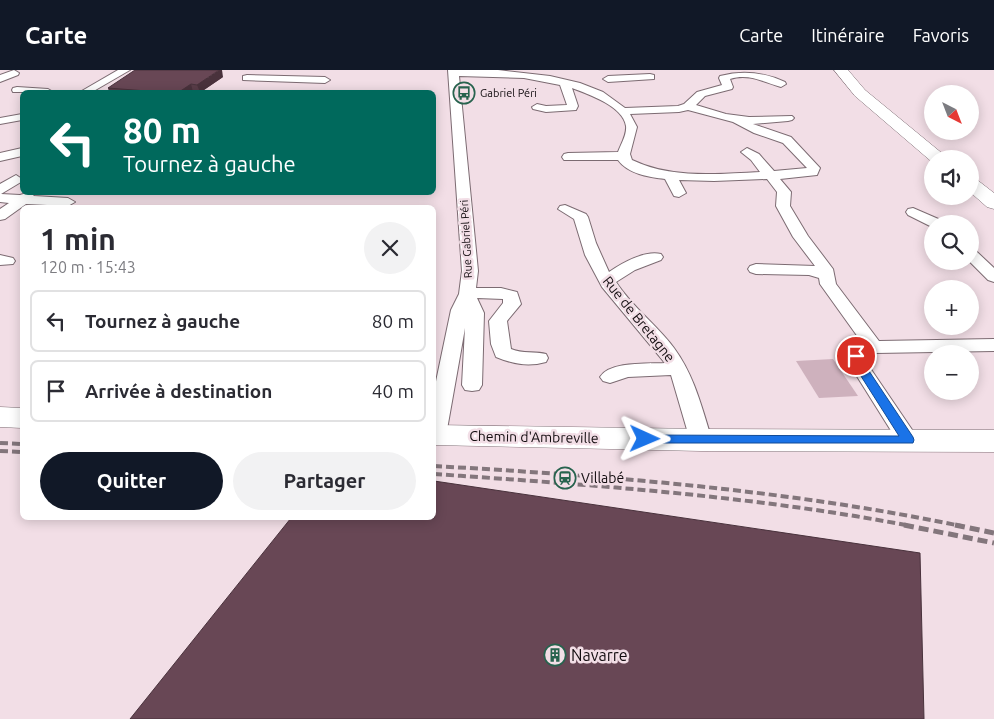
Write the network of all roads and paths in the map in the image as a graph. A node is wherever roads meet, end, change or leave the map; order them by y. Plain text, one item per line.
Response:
1 (125, 70) edge
2 (335, 70) edge
3 (841, 70) edge
4 (453, 72) edge
5 (14, 73) dead end
6 (606, 75) edge
7 (650, 77) dead end
8 (247, 78) dead end
9 (0, 79) edge
10 (325, 80) junction
11 (565, 84) junction
12 (782, 84) dead end
13 (317, 89) dead end
14 (17, 90) dead end
15 (20, 90) edge
16 (89, 90) edge
17 (599, 93) junction
18 (690, 103) junction
19 (537, 107) dead end
20 (622, 111) junction
21 (20, 117) edge
22 (788, 118) dead end
23 (0, 120) edge
24 (738, 121) junction
25 (929, 150) edge
26 (20, 152) edge
27 (747, 152) dead end
28 (623, 156) junction
29 (0, 157) edge
30 (572, 173) dead end
31 (670, 175) junction
32 (770, 175) junction
33 (16, 179) dead end
34 (0, 190) edge
35 (979, 190) edge
36 (679, 193) dead end
37 (20, 194) edge
38 (25, 195) edge
39 (0, 198) edge
40 (68, 202) dead end
41 (994, 203) edge
42 (565, 209) dead end
43 (913, 212) dead end
44 (0, 216) edge
45 (924, 217) edge
46 (655, 257) dead end
47 (979, 263) edge
48 (756, 269) dead end
49 (827, 276) junction
50 (994, 277) edge
51 (607, 281) junction
52 (467, 294) junction
53 (994, 345) edge
54 (874, 347) junction
55 (539, 358) dead end
56 (678, 368) junction
57 (610, 377) dead end
58 (472, 385) dead end
59 (0, 416) edge
60 (20, 418) edge
61 (436, 425) edge
62 (436, 435) edge
63 (701, 440) junction
64 (908, 440) junction
65 (994, 440) edge

1 - 16 street
2 - 10 street
3 - 25 street
4 - 11 street
4 - 52 street, Rue Gabriel Péri
5 - 9 street
6 - 7 street
6 - 17 street
8 - 10 street
10 - 13 street
11 - 17 street
11 - 19 street
12 - 18 street
14 - 15 street
17 - 20 street
18 - 20 street
18 - 24 street
20 - 28 street
21 - 23 street
22 - 24 street
24 - 32 street
26 - 29 street
27 - 32 street
28 - 30 street
28 - 31 street
31 - 32 street
31 - 36 street
32 - 49 street
33 - 34 street
34 - 37 street
35 - 41 street
38 - 39 street
38 - 40 street
38 - 44 street
42 - 51 street, Rue de Bretagne
43 - 45 street
46 - 51 street
47 - 50 street
48 - 49 street
49 - 54 street
51 - 56 street, Rue de Bretagne
52 - 55 street
52 - 58 street
52 - 61 street, Rue Gabriel Péri
53 - 54 street
54 - 64 street
56 - 57 street
56 - 63 street, Rue de Bretagne
59 - 60 street
62 - 63 street, Chemin d'Ambreville
63 - 64 street, Chemin d'Ambreville
64 - 65 street, Chemin d'Ambreville

